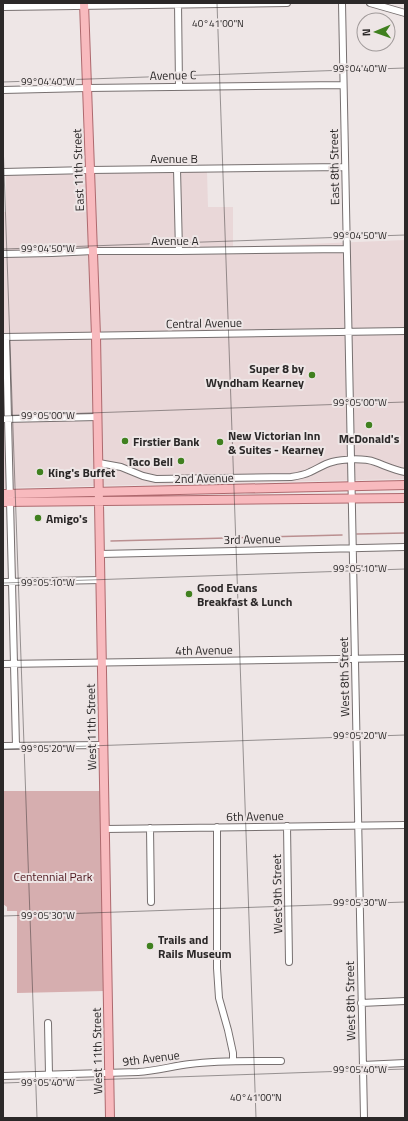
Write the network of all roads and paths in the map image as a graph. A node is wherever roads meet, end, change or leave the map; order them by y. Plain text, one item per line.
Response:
1 (287, 3) edge
2 (342, 3) edge
3 (370, 3) edge
4 (84, 4) edge
5 (178, 4) edge
6 (3, 7) edge
7 (405, 13) edge
8 (343, 85) junction
9 (179, 86) junction
10 (87, 88) junction
11 (3, 90) edge
12 (344, 167) junction
13 (178, 169) junction
14 (90, 170) junction
15 (3, 172) edge
16 (346, 249) junction
17 (93, 251) junction
18 (178, 251) junction
19 (3, 254) edge
20 (405, 330) edge
21 (348, 332) junction
22 (96, 336) junction
23 (5, 337) edge
24 (98, 417) junction
25 (6, 419) edge
26 (350, 460) junction
27 (99, 463) junction
28 (405, 472) edge
29 (405, 485) edge
30 (351, 487) junction
31 (99, 497) junction
32 (6, 498) edge
33 (351, 498) junction
34 (405, 498) edge
35 (405, 547) edge
36 (352, 548) junction
37 (100, 554) junction
38 (101, 580) junction
39 (3, 582) edge
40 (12, 582) junction
41 (354, 658) junction
42 (405, 658) edge
43 (102, 662) junction
44 (3, 664) edge
45 (14, 664) junction
46 (104, 745) junction
47 (3, 746) edge
48 (16, 746) junction
49 (357, 825) junction
50 (405, 825) edge
51 (287, 826) junction
52 (218, 827) junction
53 (150, 828) junction
54 (105, 829) junction
55 (151, 902) dead end
56 (289, 962) dead end
57 (405, 1002) edge
58 (361, 1003) junction
59 (48, 1023) dead end
60 (233, 1060) junction
61 (281, 1061) dead end
62 (405, 1063) edge
63 (363, 1065) junction
64 (110, 1073) junction
65 (49, 1075) junction
66 (3, 1076) edge
67 (110, 1118) edge
68 (364, 1118) edge

1 - 5 street
2 - 8 street, East 8th Street
3 - 7 street
4 - 5 street
4 - 6 street
4 - 10 main road, East 11th Street
5 - 9 street
8 - 9 street, Avenue C
8 - 12 street, East 8th Street
9 - 10 street, Avenue C
10 - 11 street, Avenue C
10 - 14 main road, East 11th Street
12 - 13 street, Avenue B
12 - 16 street, East 8th Street
13 - 14 street, Avenue B
13 - 18 street
14 - 15 street, Avenue B
14 - 17 main road, East 11th Street
16 - 18 street, Avenue A
16 - 21 street, East 8th Street
17 - 18 street, Avenue A
17 - 19 street, Avenue A
17 - 22 main road, East 11th Street
20 - 21 street, Central Avenue
21 - 22 street, Central Avenue
21 - 26 street, West 8th Street
22 - 23 street, Central Avenue
22 - 24 main road, West 11th Street
23 - 25 street
24 - 25 street
24 - 27 main road, West 11th Street
25 - 32 street
26 - 27 street
26 - 28 street
26 - 30 street, West 8th Street
27 - 31 main road, West 11th Street
29 - 30 main road, 2nd Avenue
30 - 31 main road, 2nd Avenue
30 - 33 street, West 8th Street
31 - 32 main road, 2nd Avenue
31 - 33 main road, 2nd Avenue
31 - 37 main road, West 11th Street
32 - 40 street
33 - 34 main road, 2nd Avenue
33 - 36 street, West 8th Street
35 - 36 street, 3rd Avenue
36 - 37 street, 3rd Avenue
36 - 41 street, West 8th Street
37 - 38 main road, West 11th Street
38 - 40 street
38 - 43 main road, West 11th Street
39 - 40 street
40 - 45 street
41 - 42 street, 4th Avenue
41 - 43 street, 4th Avenue
41 - 49 street, West 8th Street
43 - 45 street, 4th Avenue
43 - 46 main road, West 11th Street
44 - 45 street, 4th Avenue
45 - 48 street
46 - 48 street
46 - 54 main road, West 11th Street
47 - 48 street
49 - 50 street, 6th Avenue
49 - 51 street, 6th Avenue
49 - 58 street, West 8th Street
51 - 52 street, 6th Avenue
51 - 56 street, West 9th Street
52 - 53 street, 6th Avenue
52 - 60 street
53 - 54 street, 6th Avenue
53 - 55 street
54 - 64 main road, West 11th Street
57 - 58 street
58 - 63 street, West 8th Street
59 - 65 street
60 - 61 street, 9th Avenue
60 - 64 street, 9th Avenue
62 - 63 street
63 - 68 street, West 8th Street
64 - 65 street, 9th Avenue
64 - 67 main road, West 11th Street
65 - 66 street, 9th Avenue

